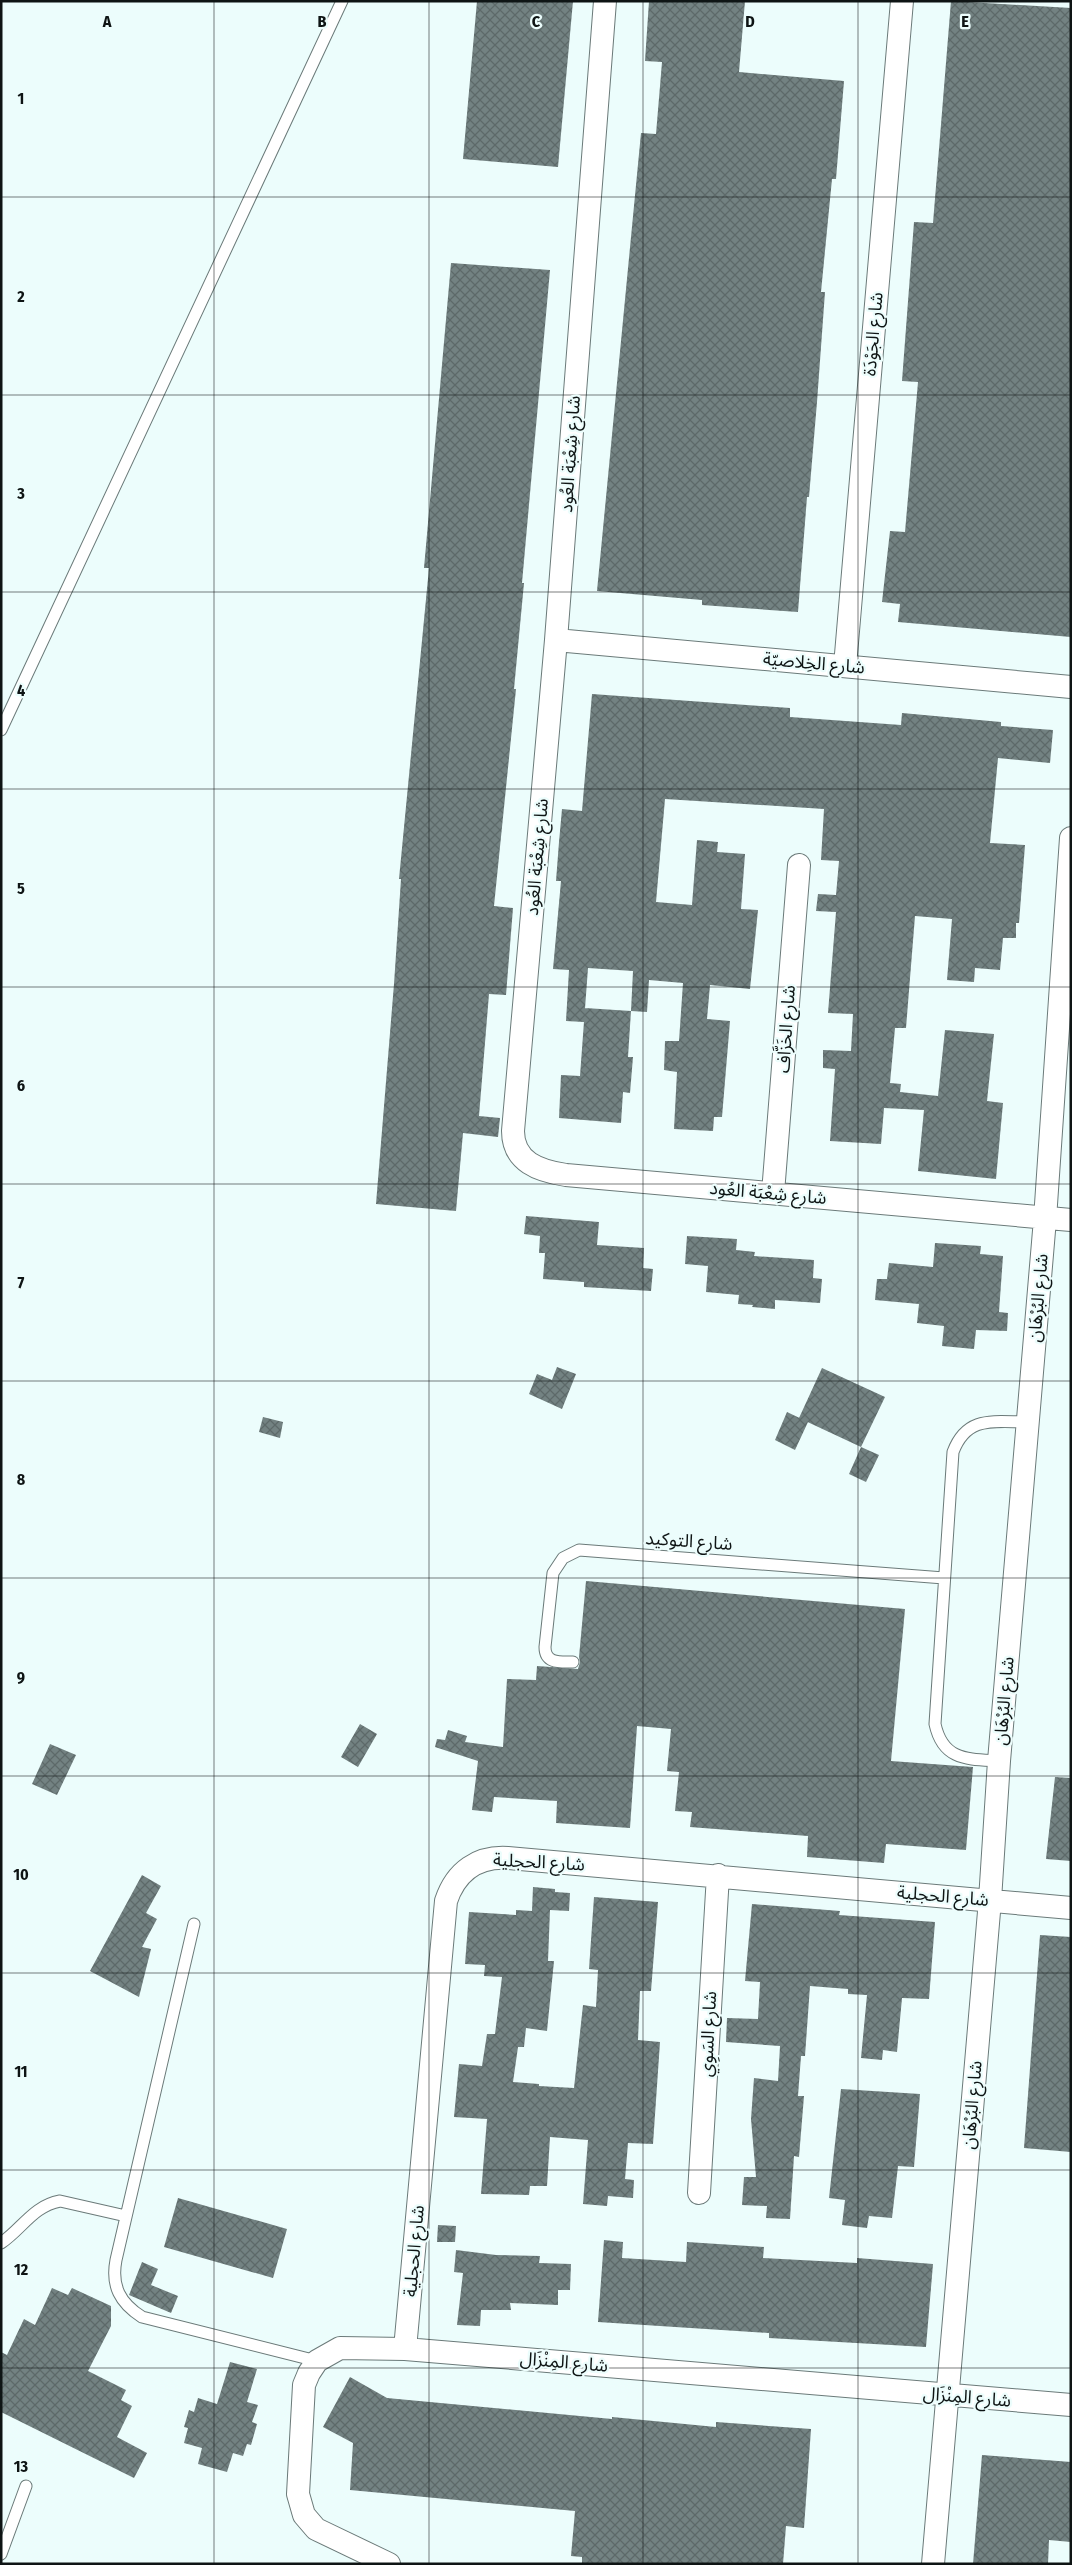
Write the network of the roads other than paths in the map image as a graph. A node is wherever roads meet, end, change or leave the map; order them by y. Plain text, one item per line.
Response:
1 (342, 1) edge
2 (605, 1) edge
3 (902, 1) edge
4 (556, 640) junction
5 (845, 666) junction
6 (1071, 687) edge
7 (1, 730) edge
8 (1071, 838) edge
9 (798, 865) dead end
10 (773, 1193) junction
11 (1045, 1219) junction
12 (1071, 1220) edge
13 (1027, 1422) junction
14 (944, 1578) junction
15 (573, 1662) dead end
16 (999, 1761) junction
17 (718, 1875) junction
18 (990, 1900) junction
19 (1071, 1908) edge
20 (194, 1924) dead end
21 (699, 2194) dead end
22 (126, 2216) junction
23 (1, 2243) edge
24 (405, 2349) junction
25 (317, 2361) junction
26 (947, 2395) junction
27 (1071, 2405) edge
28 (26, 2486) dead end
29 (1, 2554) edge
30 (389, 2564) edge
31 (933, 2564) edge

1 - 7 lane
2 - 4 street, شارع شِعْبَة العُود
3 - 5 street, شارع الجَوْدَة
4 - 5 street, شارع الخِلاصيّة
4 - 10 street, شارع شِعْبَة العُود
5 - 6 street, شارع الخِلاصيّة
8 - 11 street, شارع البُرْهَان
9 - 10 street, شارع الخَزَّاف
10 - 11 street, شارع شِعْبَة العُود
11 - 12 street, شارع شِعْبَة العُود
11 - 13 street, شارع البُرْهَان
13 - 14 lane
13 - 16 street, شارع البُرْهَان
14 - 15 lane, شارع التوكيد
14 - 16 lane
16 - 18 street, شارع البُرْهَان
17 - 18 street, شارع الحجلية
17 - 21 street, شارع السَوِي
17 - 24 street, شارع الحجلية
18 - 19 street, شارع الحجلية
18 - 26 street, شارع البُرْهَان
20 - 22 lane
22 - 23 lane
22 - 25 lane
24 - 25 street, شارع المِنْزَال
24 - 26 street, شارع المِنْزَال
25 - 30 street
26 - 27 street, شارع المِنْزَال
26 - 31 street, شارع البُرْهَان
28 - 29 lane

